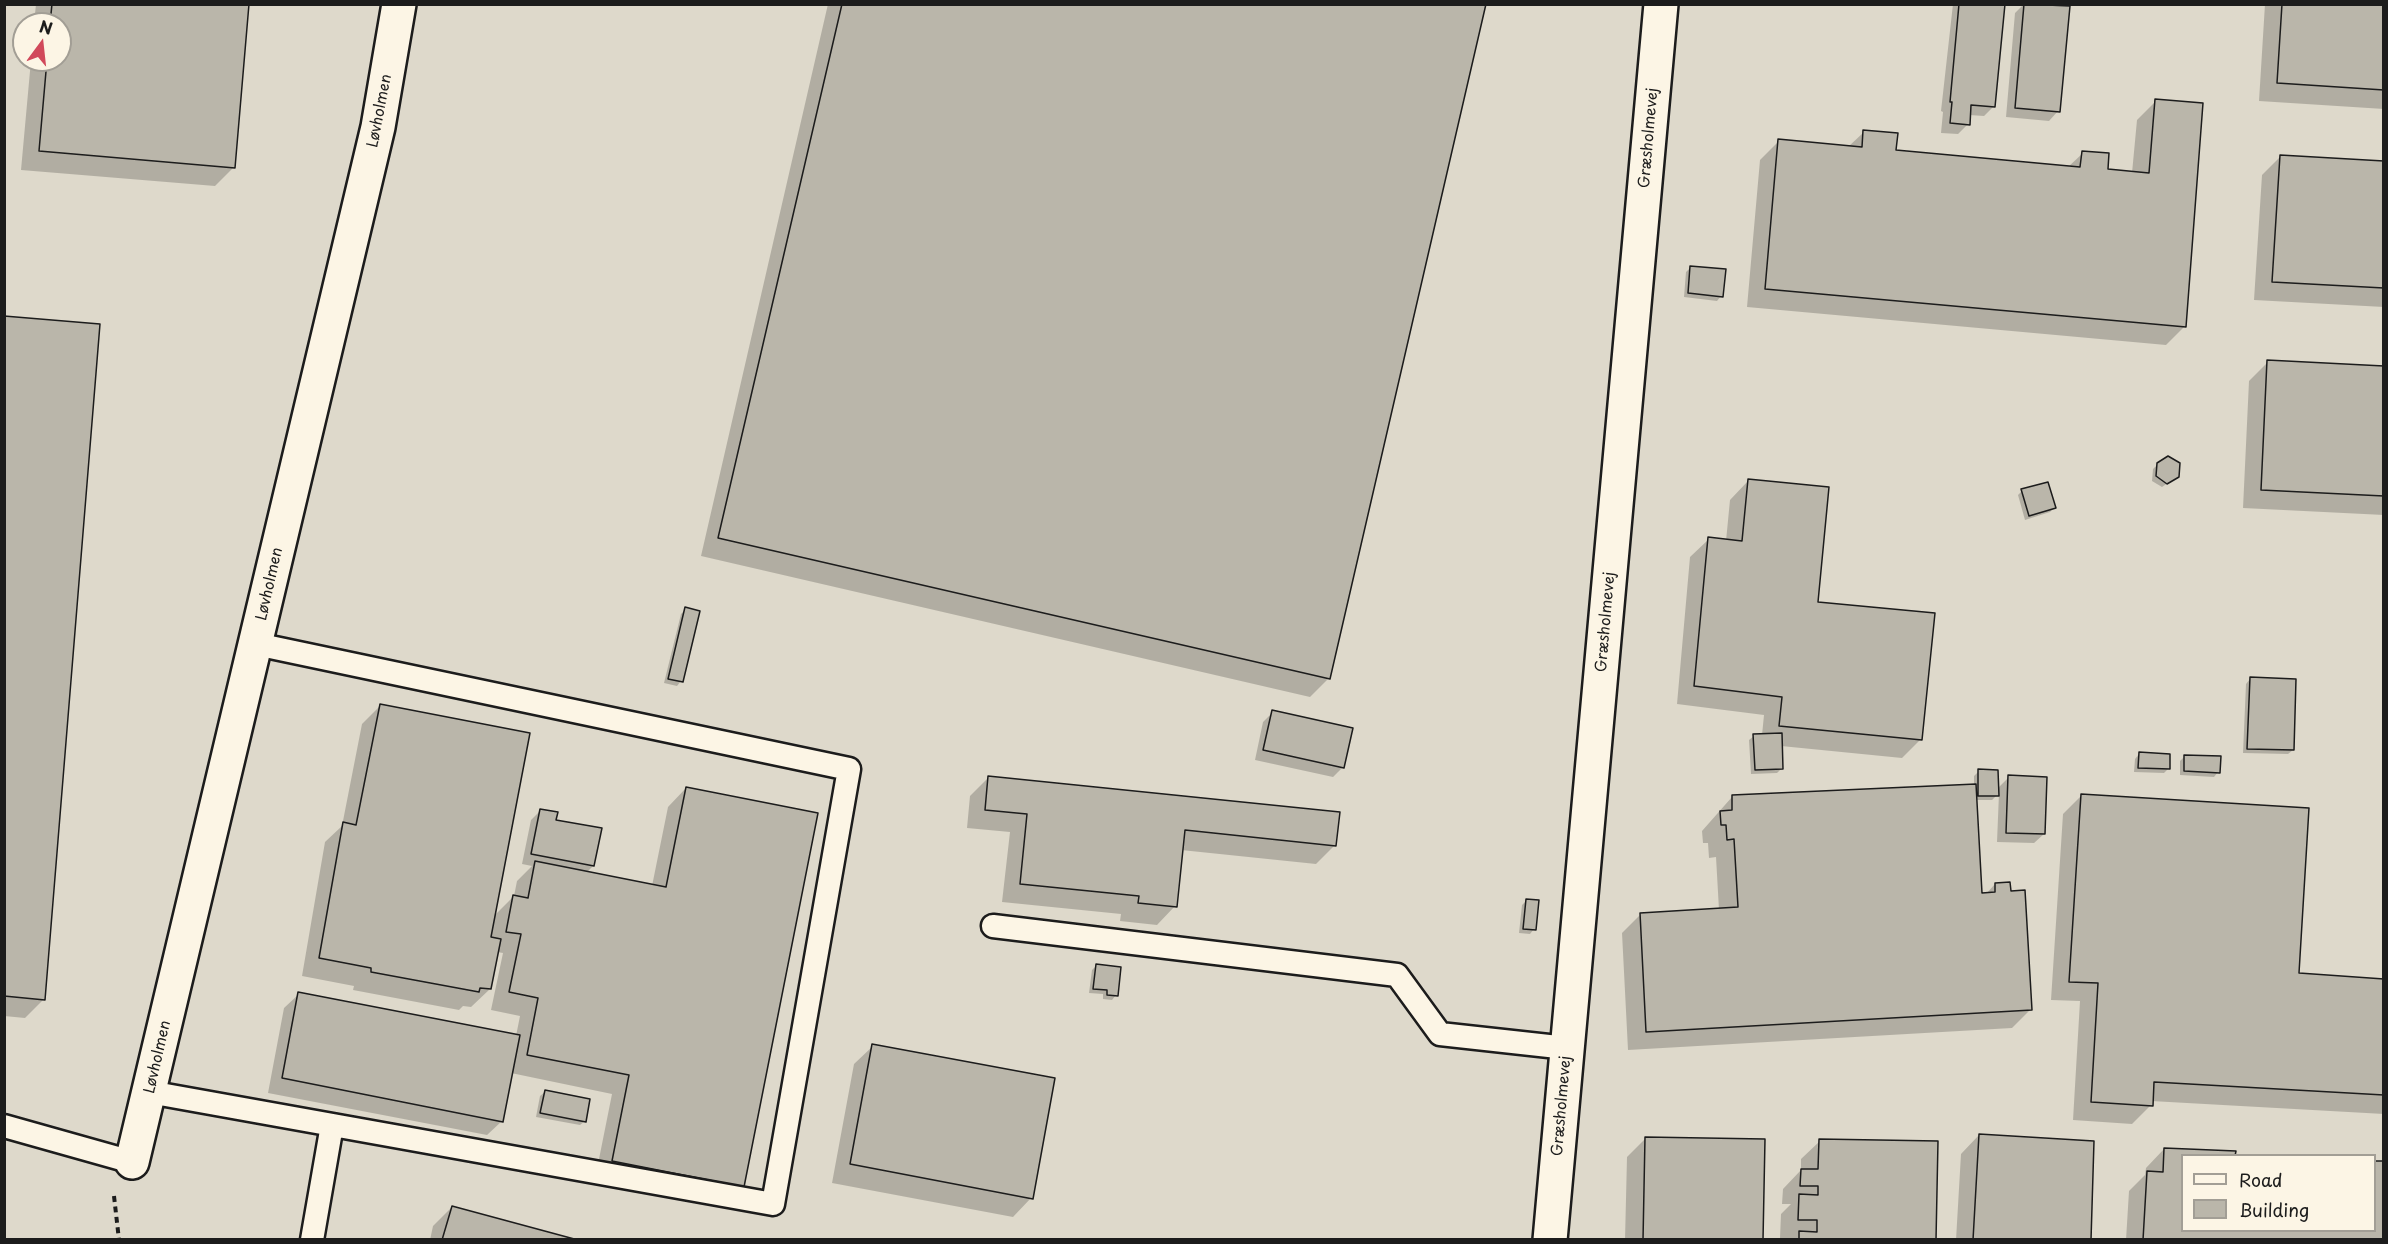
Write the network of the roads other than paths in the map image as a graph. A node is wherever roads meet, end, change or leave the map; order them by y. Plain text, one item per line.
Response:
1 (399, 4) edge
2 (1660, 4) edge
3 (256, 644) junction
4 (993, 926) dead end
5 (1567, 1048) junction
6 (149, 1092) junction
7 (332, 1125) junction
8 (4, 1126) edge
9 (132, 1162) joint
10 (312, 1239) edge
11 (1550, 1239) edge

1 - 3 street, Løvholmen
2 - 5 street, Græsholmevej
3 - 6 street, Løvholmen
3 - 7 lane
4 - 5 lane
5 - 11 street, Græsholmevej
6 - 7 lane
6 - 9 street, Løvholmen
7 - 10 lane
8 - 9 lane

